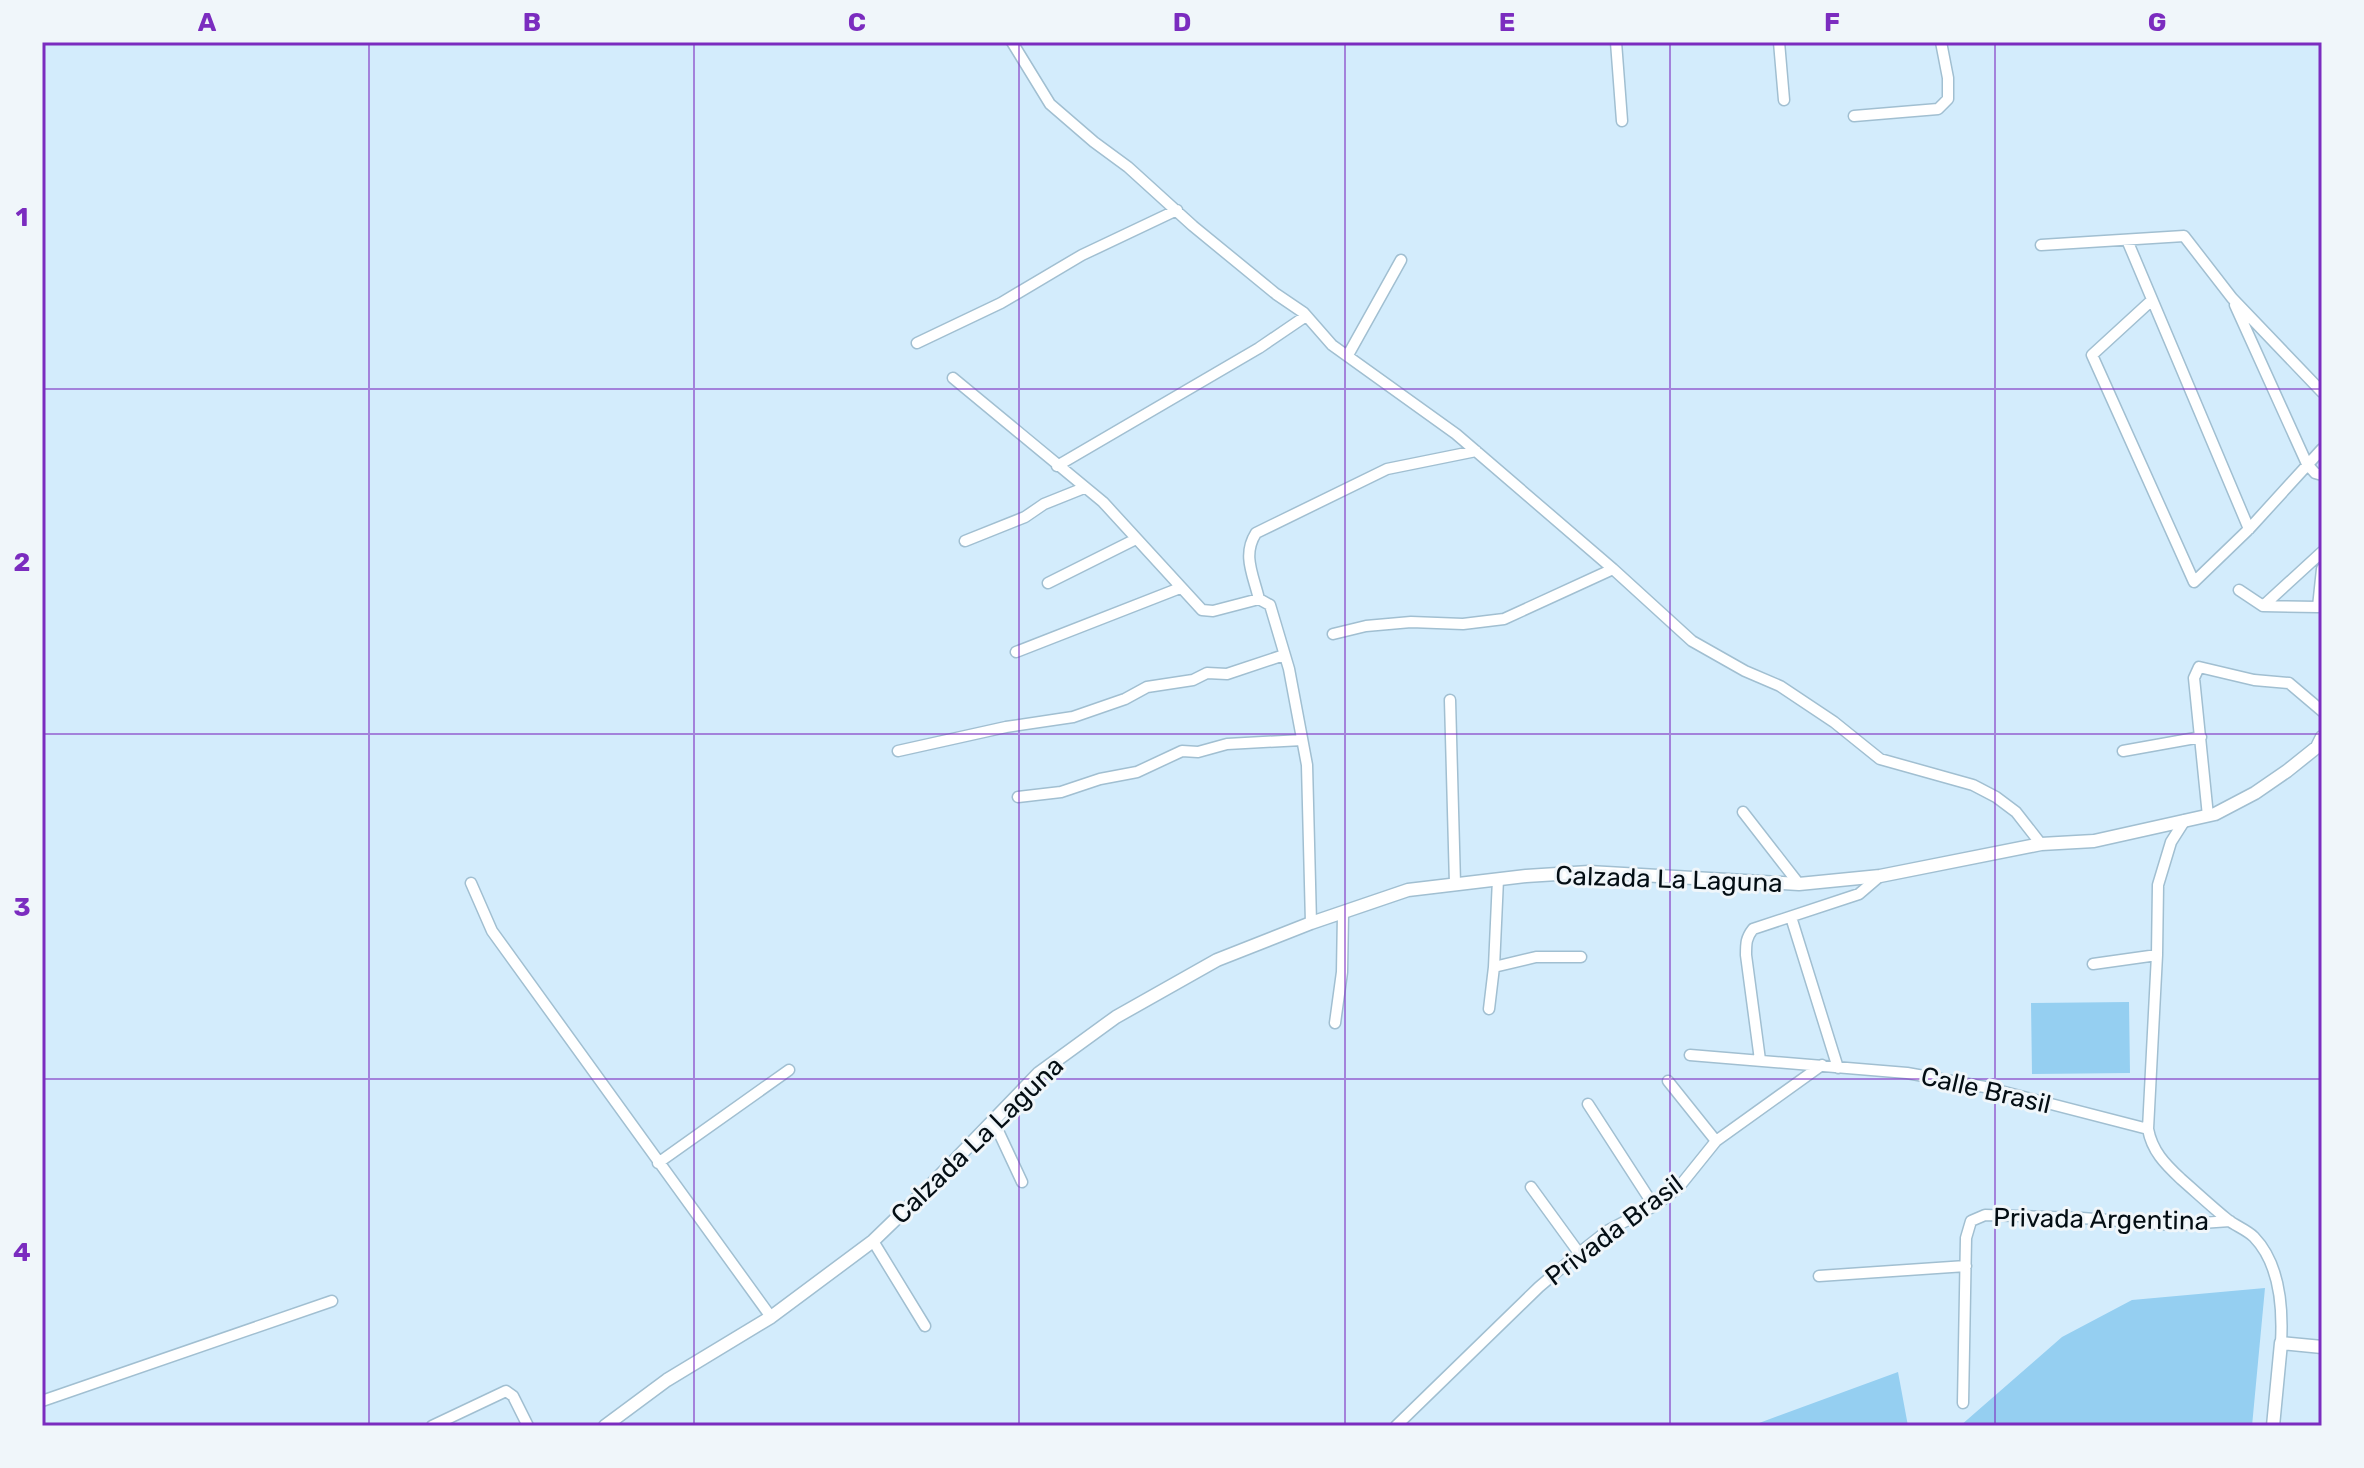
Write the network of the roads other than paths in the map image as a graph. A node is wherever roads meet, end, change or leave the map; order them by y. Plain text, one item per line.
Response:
1 (1012, 42) edge
2 (1616, 42) edge
3 (1779, 42) edge
4 (1941, 42) edge
5 (1784, 100) dead end
6 (1854, 116) dead end
7 (1622, 121) dead end
8 (1177, 210) junction
9 (2127, 240) junction
10 (2041, 245) dead end
11 (1401, 260) dead end
12 (2232, 298) junction
13 (2152, 300) junction
14 (1306, 316) junction
15 (917, 343) dead end
16 (1348, 355) junction
17 (953, 378) dead end
18 (2322, 392) edge
19 (2322, 449) edge
20 (1476, 451) junction
21 (2307, 464) junction
22 (1057, 466) junction
23 (2322, 475) edge
24 (1084, 488) junction
25 (2249, 529) junction
26 (1136, 539) junction
27 (965, 541) dead end
28 (2322, 552) edge
29 (1613, 569) junction
30 (2322, 569) edge
31 (1048, 583) dead end
32 (1180, 588) junction
33 (2239, 590) dead end
34 (1259, 599) junction
35 (2263, 606) junction
36 (1333, 634) dead end
37 (1016, 652) dead end
38 (1284, 655) junction
39 (1450, 700) dead end
40 (2322, 711) edge
41 (2201, 737) junction
42 (2322, 737) edge
43 (1302, 740) junction
44 (898, 751) dead end
45 (2123, 751) dead end
46 (1018, 797) dead end
47 (1743, 812) dead end
48 (2208, 816) junction
49 (2185, 820) junction
50 (2041, 844) junction
51 (1880, 876) junction
52 (1498, 879) junction
53 (471, 883) dead end
54 (1455, 884) junction
55 (1799, 884) junction
56 (1343, 913) junction
57 (1791, 917) junction
58 (1311, 923) junction
59 (2157, 955) junction
60 (1581, 957) dead end
61 (2093, 964) dead end
62 (1494, 967) junction
63 (1489, 1009) dead end
64 (1335, 1023) dead end
65 (1690, 1055) dead end
66 (1760, 1060) junction
67 (1822, 1065) junction
68 (1838, 1068) junction
69 (789, 1070) dead end
70 (1668, 1081) dead end
71 (1588, 1104) dead end
72 (993, 1120) junction
73 (2148, 1129) junction
74 (1716, 1141) junction
75 (658, 1163) junction
76 (1022, 1182) dead end
77 (1531, 1187) dead end
78 (1654, 1206) junction
79 (2230, 1221) junction
80 (873, 1241) junction
81 (1579, 1253) junction
82 (1966, 1266) junction
83 (1819, 1276) dead end
84 (332, 1301) dead end
85 (771, 1317) junction
86 (925, 1326) dead end
87 (2281, 1343) junction
88 (2322, 1347) edge
89 (42, 1401) edge
90 (1963, 1403) dead end
91 (432, 1426) edge
92 (528, 1426) edge
93 (605, 1426) edge
94 (1396, 1426) edge
95 (2273, 1426) edge

1 - 8 street
2 - 7 street
3 - 5 street
4 - 6 street
8 - 14 street
8 - 15 street
9 - 10 street
9 - 12 street
9 - 13 street
11 - 16 street
12 - 18 street
12 - 21 street
13 - 25 street
13 - 25 street
14 - 16 street
14 - 22 street
16 - 20 street
17 - 22 street
19 - 21 street
20 - 29 street
20 - 34 street
21 - 23 street
21 - 25 street
22 - 24 street
24 - 26 street
24 - 27 street
26 - 31 street
26 - 32 street
28 - 35 street
29 - 36 street
29 - 50 street
30 - 35 street
32 - 34 street
32 - 37 street
33 - 35 street
34 - 38 street
38 - 43 street
38 - 44 street
39 - 54 street
40 - 41 street
41 - 45 street
41 - 48 street
42 - 48 street, Calzada La Laguna
43 - 46 street
43 - 58 street
47 - 55 street
48 - 49 street, Calzada La Laguna
49 - 50 street, Calzada La Laguna
49 - 59 street
50 - 51 street, Calzada La Laguna
51 - 55 street, Calzada La Laguna
51 - 57 street
52 - 54 street, Calzada La Laguna
52 - 55 street, Calzada La Laguna
52 - 62 street
53 - 75 street
54 - 56 street, Calzada La Laguna
56 - 58 street, Calzada La Laguna
56 - 64 street
57 - 66 street
57 - 68 street
58 - 72 street, Calzada La Laguna
59 - 61 street
59 - 73 street
60 - 62 street
62 - 63 street
65 - 66 street, Calle Brasil
66 - 67 street, Calle Brasil
67 - 68 street, Calle Brasil
67 - 74 street, Privada Brasil
68 - 73 street, Calle Brasil
69 - 75 street
70 - 74 street
71 - 78 street
72 - 76 street
72 - 80 street, Calzada La Laguna
73 - 79 street
74 - 78 street, Privada Brasil
75 - 85 street
77 - 81 street
78 - 81 street, Privada Brasil
79 - 82 street, Privada Argentina
79 - 87 street
80 - 85 street, Calzada La Laguna
80 - 86 street
81 - 94 street, Privada Brasil
82 - 83 street
82 - 90 street
84 - 89 street
85 - 93 street, Calzada La Laguna
87 - 88 street
87 - 95 street
91 - 92 street

